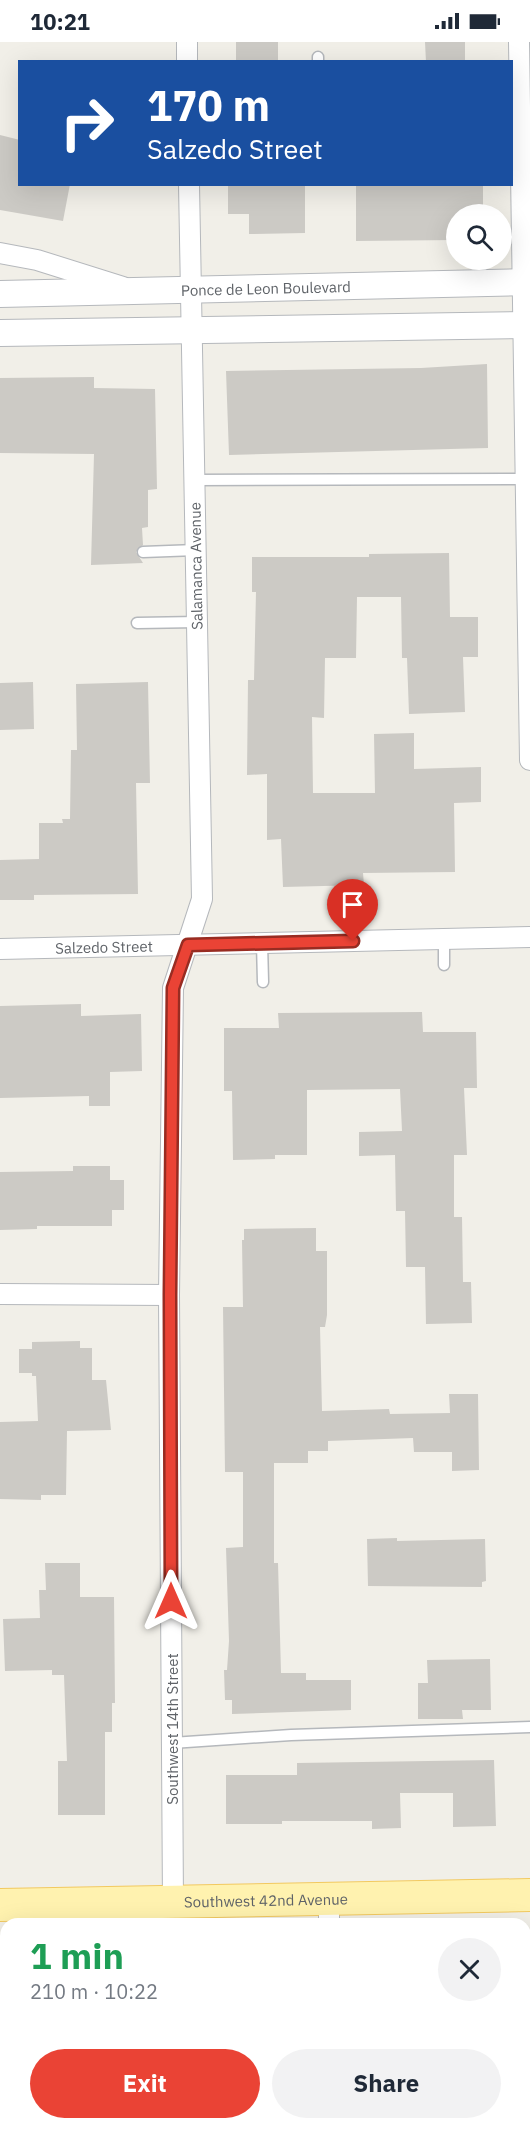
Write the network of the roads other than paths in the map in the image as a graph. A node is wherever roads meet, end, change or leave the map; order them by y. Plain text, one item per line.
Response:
1 (186, 42) edge
2 (519, 42) edge
3 (187, 60) edge
4 (189, 186) edge
5 (0, 253) edge
6 (526, 282) edge
7 (191, 288) junction
8 (131, 289) junction
9 (0, 294) edge
10 (526, 325) edge
11 (191, 331) junction
12 (0, 333) edge
13 (526, 479) junction
14 (195, 480) junction
15 (529, 526) edge
16 (196, 550) junction
17 (143, 552) dead end
18 (198, 622) junction
19 (137, 623) dead end
20 (530, 751) edge
21 (530, 760) edge
22 (530, 937) edge
23 (444, 939) junction
24 (262, 943) junction
25 (188, 945) junction
26 (0, 949) edge
27 (444, 965) dead end
28 (263, 982) dead end
29 (0, 1294) edge
30 (170, 1295) junction
31 (530, 1728) edge
32 (172, 1743) junction
33 (530, 1895) edge
34 (173, 1903) junction
35 (11, 1911) edge
36 (329, 1912) edge

1 - 3 street
2 - 6 street
4 - 7 street, Salamanca Avenue
5 - 8 street
6 - 7 street, Ponce de Leon Boulevard
6 - 10 street
7 - 8 street, Ponce de Leon Boulevard
7 - 11 street, Salamanca Avenue
8 - 9 street, Ponce de Leon Boulevard
10 - 11 street
10 - 13 street
11 - 12 street
11 - 14 street, Salamanca Avenue
13 - 14 lane
13 - 15 street
14 - 16 street, Salamanca Avenue
15 - 20 street
16 - 17 lane
16 - 18 street, Salamanca Avenue
18 - 19 lane
18 - 25 street, Salamanca Avenue
20 - 21 street
22 - 23 street, Salzedo Street
23 - 24 street, Salzedo Street
23 - 27 lane
24 - 25 street, Salzedo Street
24 - 28 lane
25 - 26 street, Salzedo Street
25 - 30 street, Southwest 14th Street
29 - 30 street
30 - 32 street, Southwest 14th Street
31 - 32 lane
32 - 34 street, Southwest 14th Street
33 - 36 main road, Southwest 42nd Avenue
34 - 35 main road, Southwest 42nd Avenue
34 - 36 main road, Southwest 42nd Avenue

